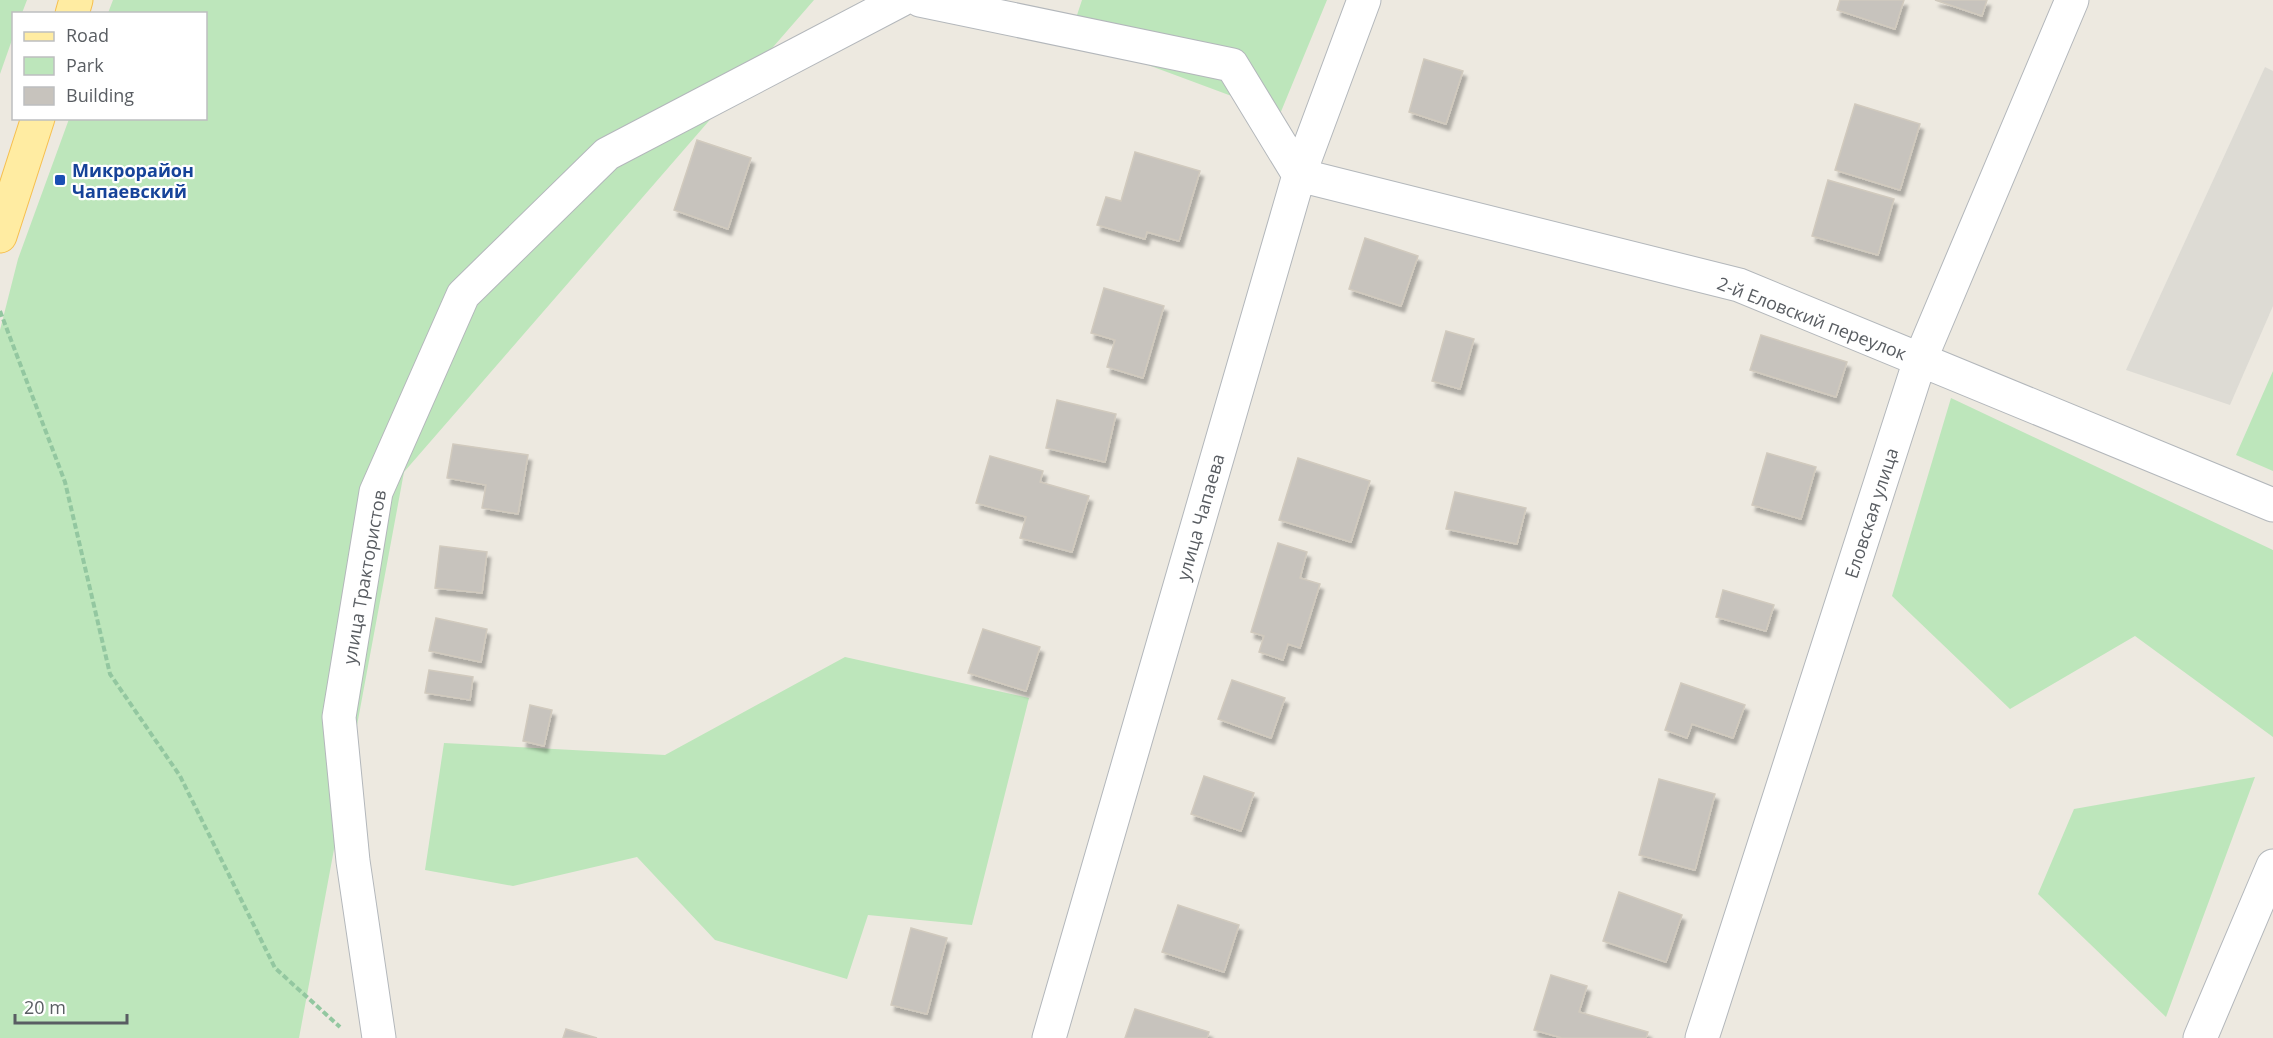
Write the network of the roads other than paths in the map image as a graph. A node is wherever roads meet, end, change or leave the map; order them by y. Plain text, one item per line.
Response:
1 (901, 0) edge
2 (920, 0) edge
3 (1364, 0) edge
4 (2073, 0) edge
5 (37, 120) edge
6 (1299, 175) junction
7 (0, 236) edge
8 (1920, 360) junction
9 (2273, 505) edge
10 (2273, 867) edge
11 (379, 1038) edge
12 (1050, 1038) edge
13 (1702, 1038) edge
14 (2199, 1038) edge

1 - 11 street, улица Трактористов
2 - 6 street
3 - 6 street, улица Чапаева
4 - 8 street, Еловская улица
5 - 7 main road
6 - 8 street, 2-й Еловский переулок
6 - 12 street, улица Чапаева
8 - 9 street, 2-й Еловский переулок
8 - 13 street, Еловская улица
10 - 14 street

